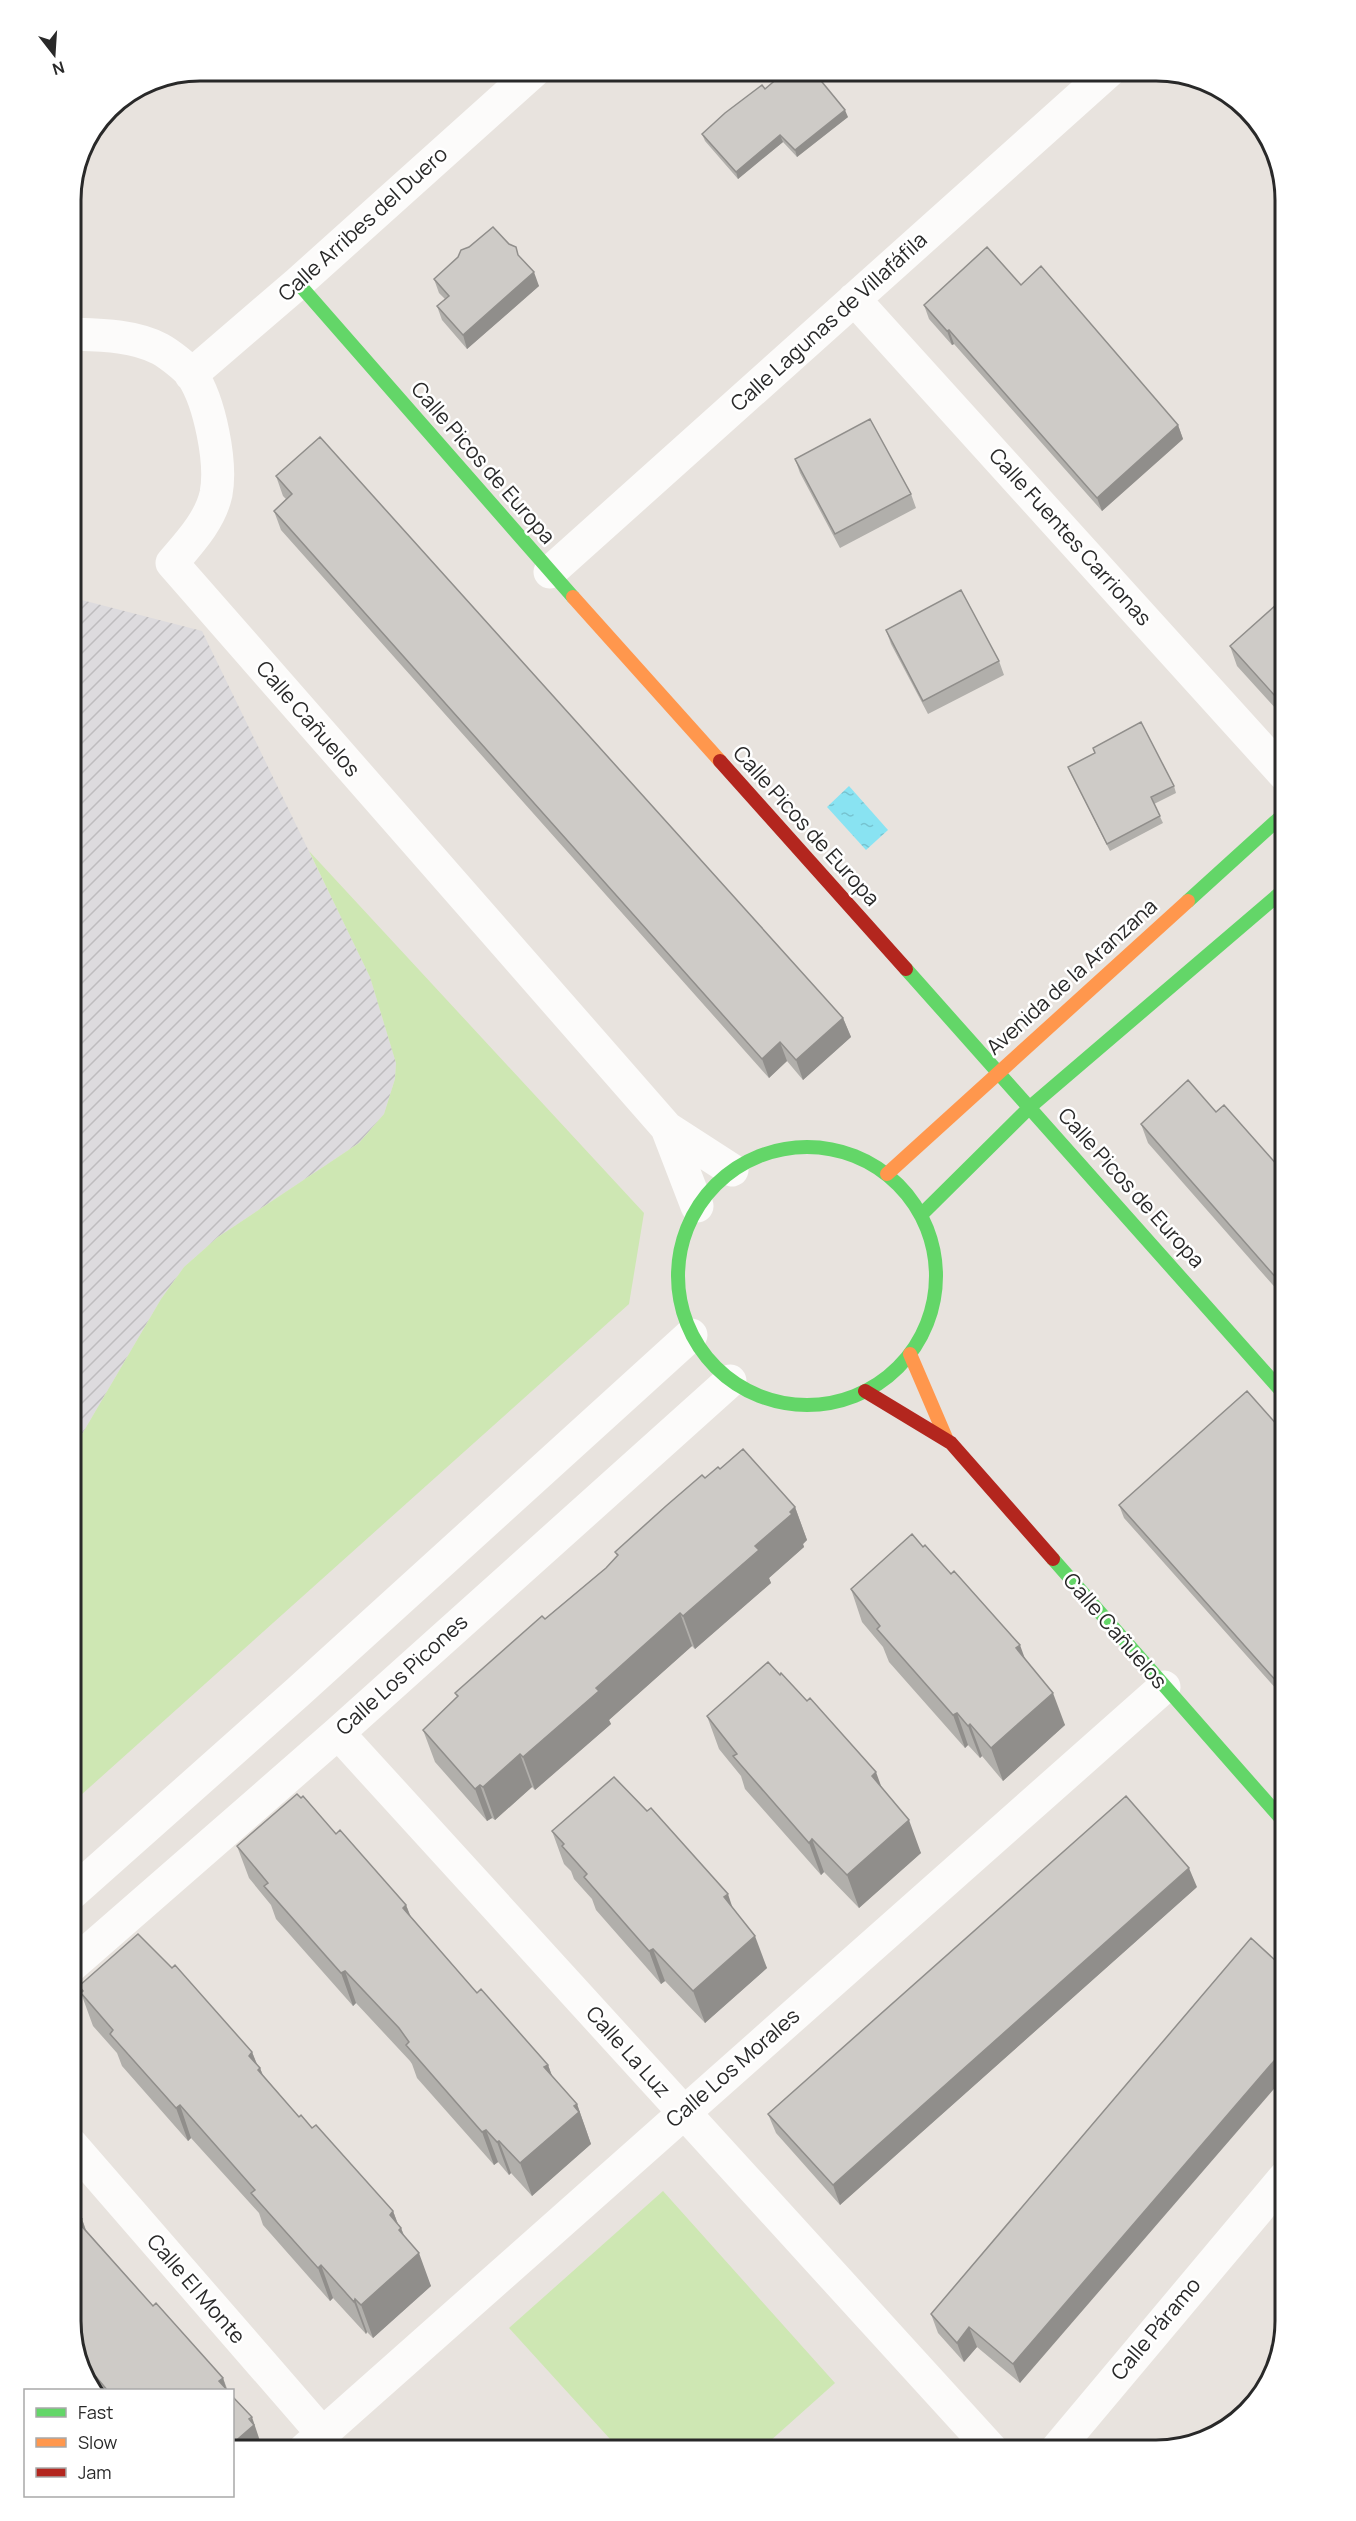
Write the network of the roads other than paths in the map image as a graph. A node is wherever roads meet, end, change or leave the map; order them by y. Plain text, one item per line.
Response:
1 (523, 81) edge
2 (1098, 81) edge
3 (298, 283) junction
4 (854, 299) junction
5 (81, 334) edge
6 (191, 375) junction
7 (550, 572) junction
8 (1275, 763) edge
9 (1275, 823) edge
10 (1275, 898) edge
11 (998, 1071) junction
12 (1030, 1107) junction
13 (667, 1128) junction
14 (732, 1170) junction
15 (887, 1174) junction
16 (697, 1206) junction
17 (921, 1215) junction
18 (691, 1335) junction
19 (910, 1354) junction
20 (730, 1381) junction
21 (1275, 1383) edge
22 (865, 1391) junction
23 (946, 1438) junction
24 (1164, 1687) junction
25 (338, 1733) junction
26 (1275, 1811) edge
27 (81, 1884) edge
28 (81, 1956) edge
29 (683, 2112) junction
30 (81, 2157) edge
31 (1272, 2203) edge
32 (311, 2440) edge
33 (315, 2440) edge
34 (983, 2440) edge
35 (1065, 2440) edge

1 - 3 street, Calle Arribes del Duero
2 - 4 street, Calle Lagunas de Villafáfila
3 - 6 street, Calle Arribes del Duero
3 - 7 street, Calle Picos de Europa
4 - 7 street, Calle Lagunas de Villafáfila
4 - 8 street, Calle Fuentes Carrionas
5 - 6 street, Calle Cañuelos
6 - 13 street, Calle Cañuelos
7 - 11 street, Calle Picos de Europa
9 - 11 street, Avenida de la Aranzana
10 - 12 street
11 - 12 street, Calle Picos de Europa
11 - 15 street, Avenida de la Aranzana
12 - 17 street
12 - 21 street, Calle Picos de Europa
13 - 14 street, Calle Cañuelos
13 - 16 street, Calle Cañuelos
14 - 15 street
14 - 16 street
15 - 17 street
16 - 18 street
17 - 19 street
18 - 20 street
18 - 27 street
19 - 22 street
19 - 23 street, Calle Cañuelos
20 - 22 street
20 - 25 street, Calle Los Picones
22 - 23 street, Calle Cañuelos
23 - 24 street, Calle Cañuelos
24 - 26 street, Calle Cañuelos
24 - 29 street, Calle Los Morales
25 - 28 street, Calle Los Picones
25 - 29 street, Calle La Luz
29 - 33 street, Calle Los Morales
29 - 34 street, Calle La Luz
30 - 32 street, Calle El Monte
31 - 35 street, Calle Páramo

